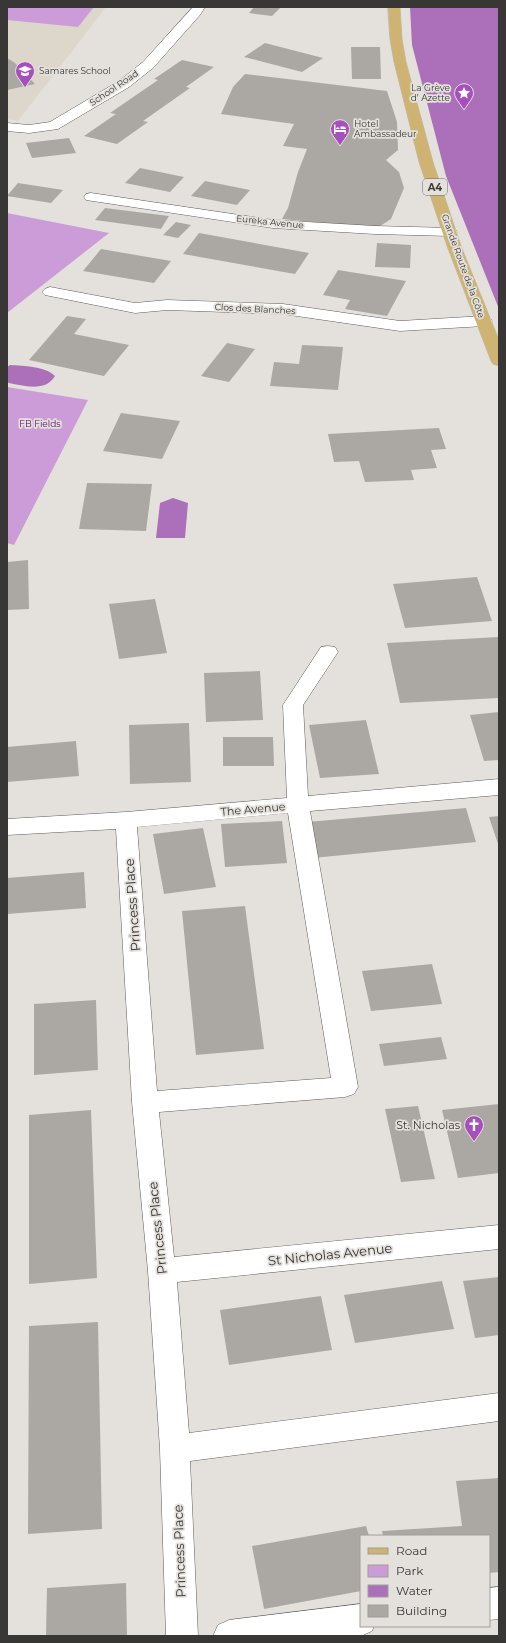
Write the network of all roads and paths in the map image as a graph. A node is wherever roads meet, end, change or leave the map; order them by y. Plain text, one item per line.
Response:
1 (199, 7) edge
2 (394, 7) edge
3 (7, 127) edge
4 (91, 197) dead end
5 (450, 232) junction
6 (50, 292) dead end
7 (484, 321) junction
8 (499, 360) edge
9 (328, 652) dead end
10 (499, 787) edge
11 (298, 805) junction
12 (126, 820) junction
13 (7, 827) edge
14 (145, 1102) junction
15 (499, 1237) edge
16 (162, 1271) junction
17 (499, 1407) edge
18 (175, 1449) junction
19 (360, 1620) edge
20 (182, 1636) edge
21 (228, 1636) edge

1 - 3 street, School Road
2 - 5 main road, Grande Route de la Côte / A4
4 - 5 street, Eureka Avenue
5 - 7 main road, Grande Route de la Côte / A4
6 - 7 street, Clos des Blanches
7 - 8 main road, Grande Route de la Côte / A4
9 - 11 street
10 - 11 street, The Avenue
11 - 12 street, The Avenue
11 - 14 street
12 - 13 street, The Avenue
12 - 14 street, Princess Place
14 - 16 street, Princess Place
15 - 16 street, St Nicholas Avenue
16 - 18 street, Princess Place
17 - 18 street
18 - 20 street, Princess Place
19 - 21 street

